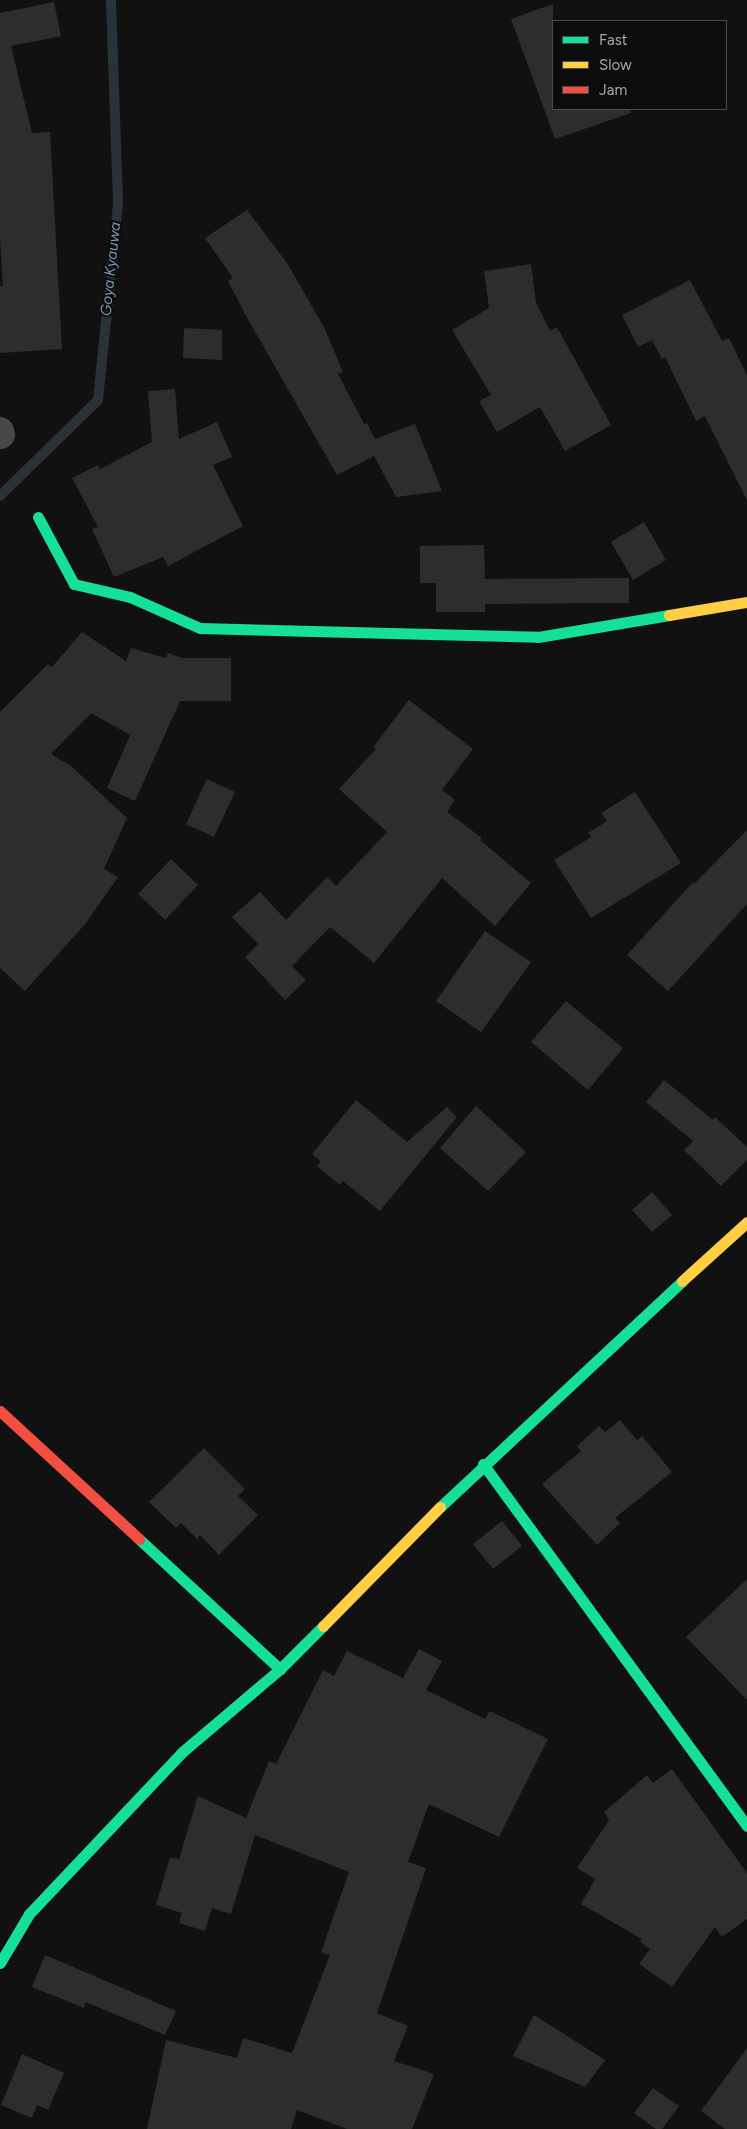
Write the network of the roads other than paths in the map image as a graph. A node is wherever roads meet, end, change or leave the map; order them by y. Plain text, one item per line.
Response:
1 (38, 517) dead end
2 (747, 602) edge
3 (747, 1222) edge
4 (0, 1411) edge
5 (483, 1464) junction
6 (280, 1669) junction
7 (747, 1826) edge
8 (0, 1963) edge

1 - 2 street
3 - 5 street
4 - 6 street
5 - 6 street
5 - 7 street
6 - 8 street

